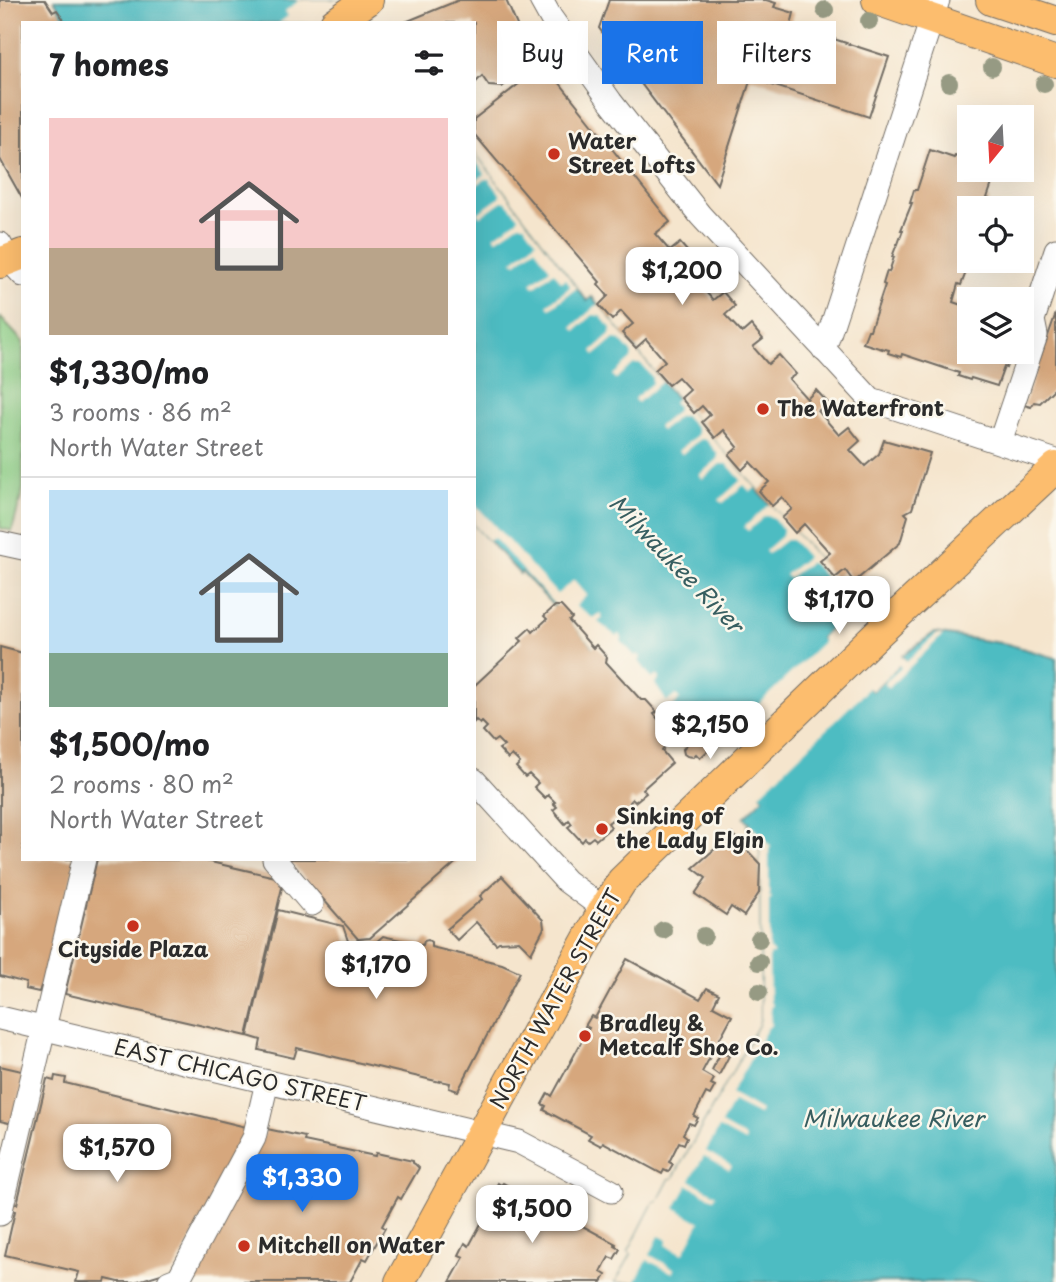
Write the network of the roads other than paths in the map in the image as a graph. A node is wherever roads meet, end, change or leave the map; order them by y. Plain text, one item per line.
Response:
1 (368, 0) edge
2 (541, 0) edge
3 (877, 0) edge
4 (991, 0) edge
5 (935, 10) edge
6 (338, 21) edge
7 (1056, 22) edge
8 (1056, 62) edge
9 (1056, 250) edge
10 (824, 350) junction
11 (1000, 442) junction
12 (1056, 461) edge
13 (1056, 467) edge
14 (0, 543) edge
15 (21, 548) edge
16 (476, 781) edge
17 (84, 861) edge
18 (276, 861) edge
19 (312, 904) dead end
20 (604, 909) junction
21 (0, 1018) edge
22 (44, 1028) junction
23 (267, 1082) junction
24 (481, 1133) junction
25 (611, 1191) dead end
26 (0, 1214) edge
27 (169, 1282) edge
28 (400, 1282) edge

1 - 6 main road
2 - 10 street
3 - 5 main road
4 - 7 main road
5 - 8 main road
5 - 10 street
9 - 11 street
10 - 11 street
11 - 12 street
13 - 20 main road, NORTH WATER STREET
14 - 15 street
16 - 20 street
17 - 22 street
18 - 19 street
20 - 24 main road, NORTH WATER STREET
21 - 22 street, EAST CHICAGO STREET
22 - 23 street, EAST CHICAGO STREET
22 - 26 street
23 - 24 street, EAST CHICAGO STREET
23 - 27 street
24 - 25 street, EAST CHICAGO STREET
24 - 28 main road, NORTH WATER STREET

